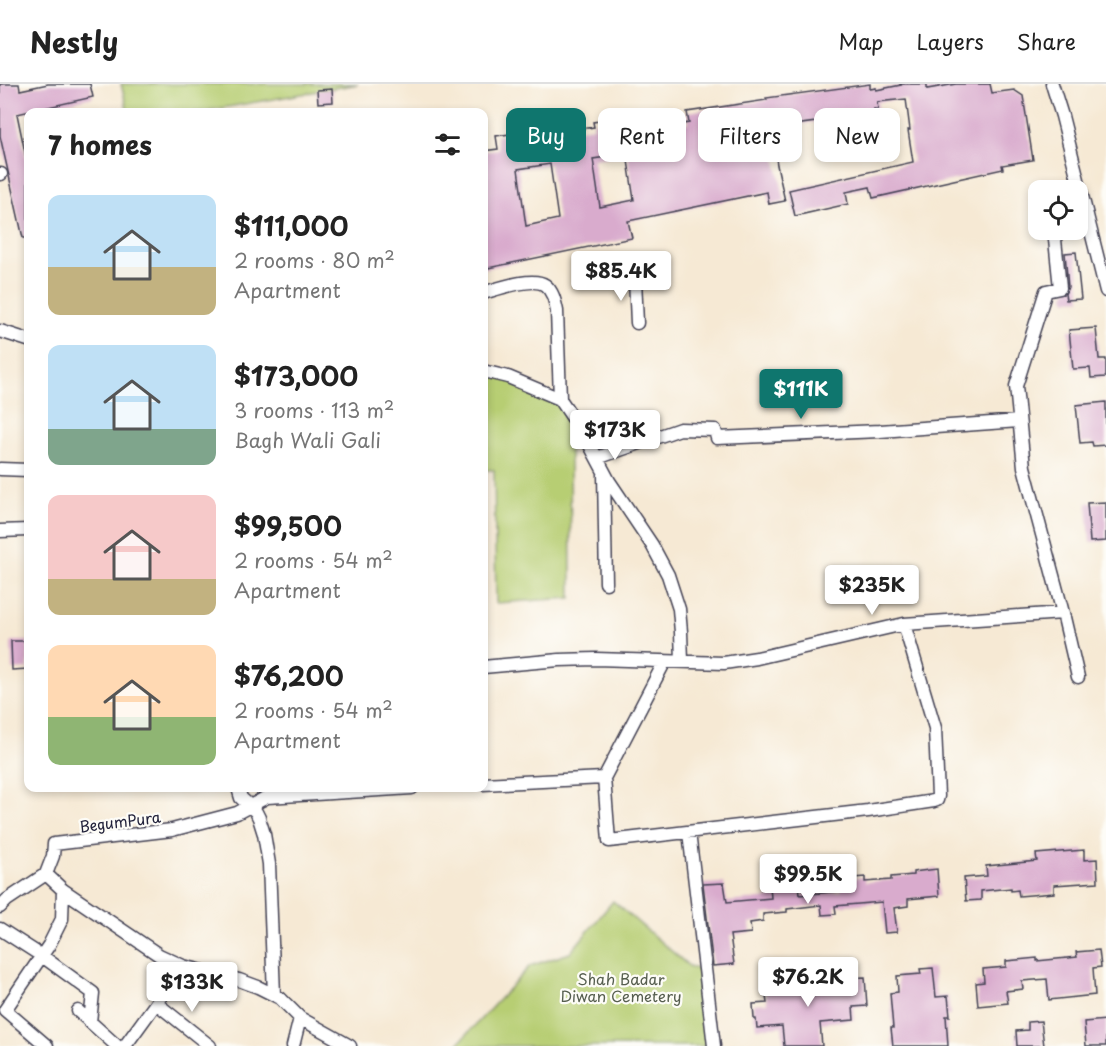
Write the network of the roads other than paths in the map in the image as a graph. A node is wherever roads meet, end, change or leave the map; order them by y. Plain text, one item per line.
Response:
1 (1052, 84) edge
2 (1076, 180) edge
3 (1088, 227) edge
4 (1055, 240) edge
5 (635, 279) dead end
6 (1106, 291) edge
7 (488, 292) edge
8 (637, 323) dead end
9 (0, 331) edge
10 (24, 339) edge
11 (488, 372) edge
12 (560, 399) junction
13 (1019, 421) junction
14 (597, 458) junction
15 (0, 469) edge
16 (24, 470) edge
17 (604, 473) junction
18 (24, 530) edge
19 (0, 531) edge
20 (606, 583) dead end
21 (1063, 613) junction
22 (904, 624) junction
23 (665, 661) junction
24 (682, 661) junction
25 (488, 667) edge
26 (1078, 677) dead end
27 (604, 778) junction
28 (488, 784) edge
29 (239, 792) edge
30 (348, 792) edge
31 (250, 806) junction
32 (689, 832) junction
33 (46, 874) junction
34 (63, 890) junction
35 (0, 907) edge
36 (0, 929) edge
37 (42, 956) junction
38 (183, 966) junction
39 (274, 994) junction
40 (156, 1003) junction
41 (78, 1011) dead end
42 (300, 1018) junction
43 (90, 1022) junction
44 (47, 1046) edge
45 (117, 1046) edge
46 (125, 1046) edge
47 (210, 1046) edge
48 (293, 1046) edge
49 (350, 1046) edge
50 (714, 1046) edge

1 - 2 street
3 - 6 street
4 - 13 street
5 - 8 street
7 - 12 street
9 - 10 street
11 - 12 street
12 - 14 street
13 - 14 street
13 - 21 street
14 - 17 street
15 - 16 street
17 - 20 street
17 - 24 street
18 - 19 street
21 - 22 street
21 - 26 street
22 - 24 street
22 - 32 street
23 - 24 street
23 - 25 street
23 - 27 street
27 - 28 street
27 - 32 street
29 - 31 street
30 - 31 street
31 - 33 street, BegumPura
31 - 39 street
32 - 50 street
33 - 34 street
33 - 35 street
34 - 37 street
34 - 38 street
36 - 37 street
37 - 43 street
37 - 44 street
38 - 39 street
38 - 40 street
39 - 42 street
40 - 46 street
40 - 47 street
41 - 43 street
42 - 48 street
42 - 49 street
43 - 45 street

